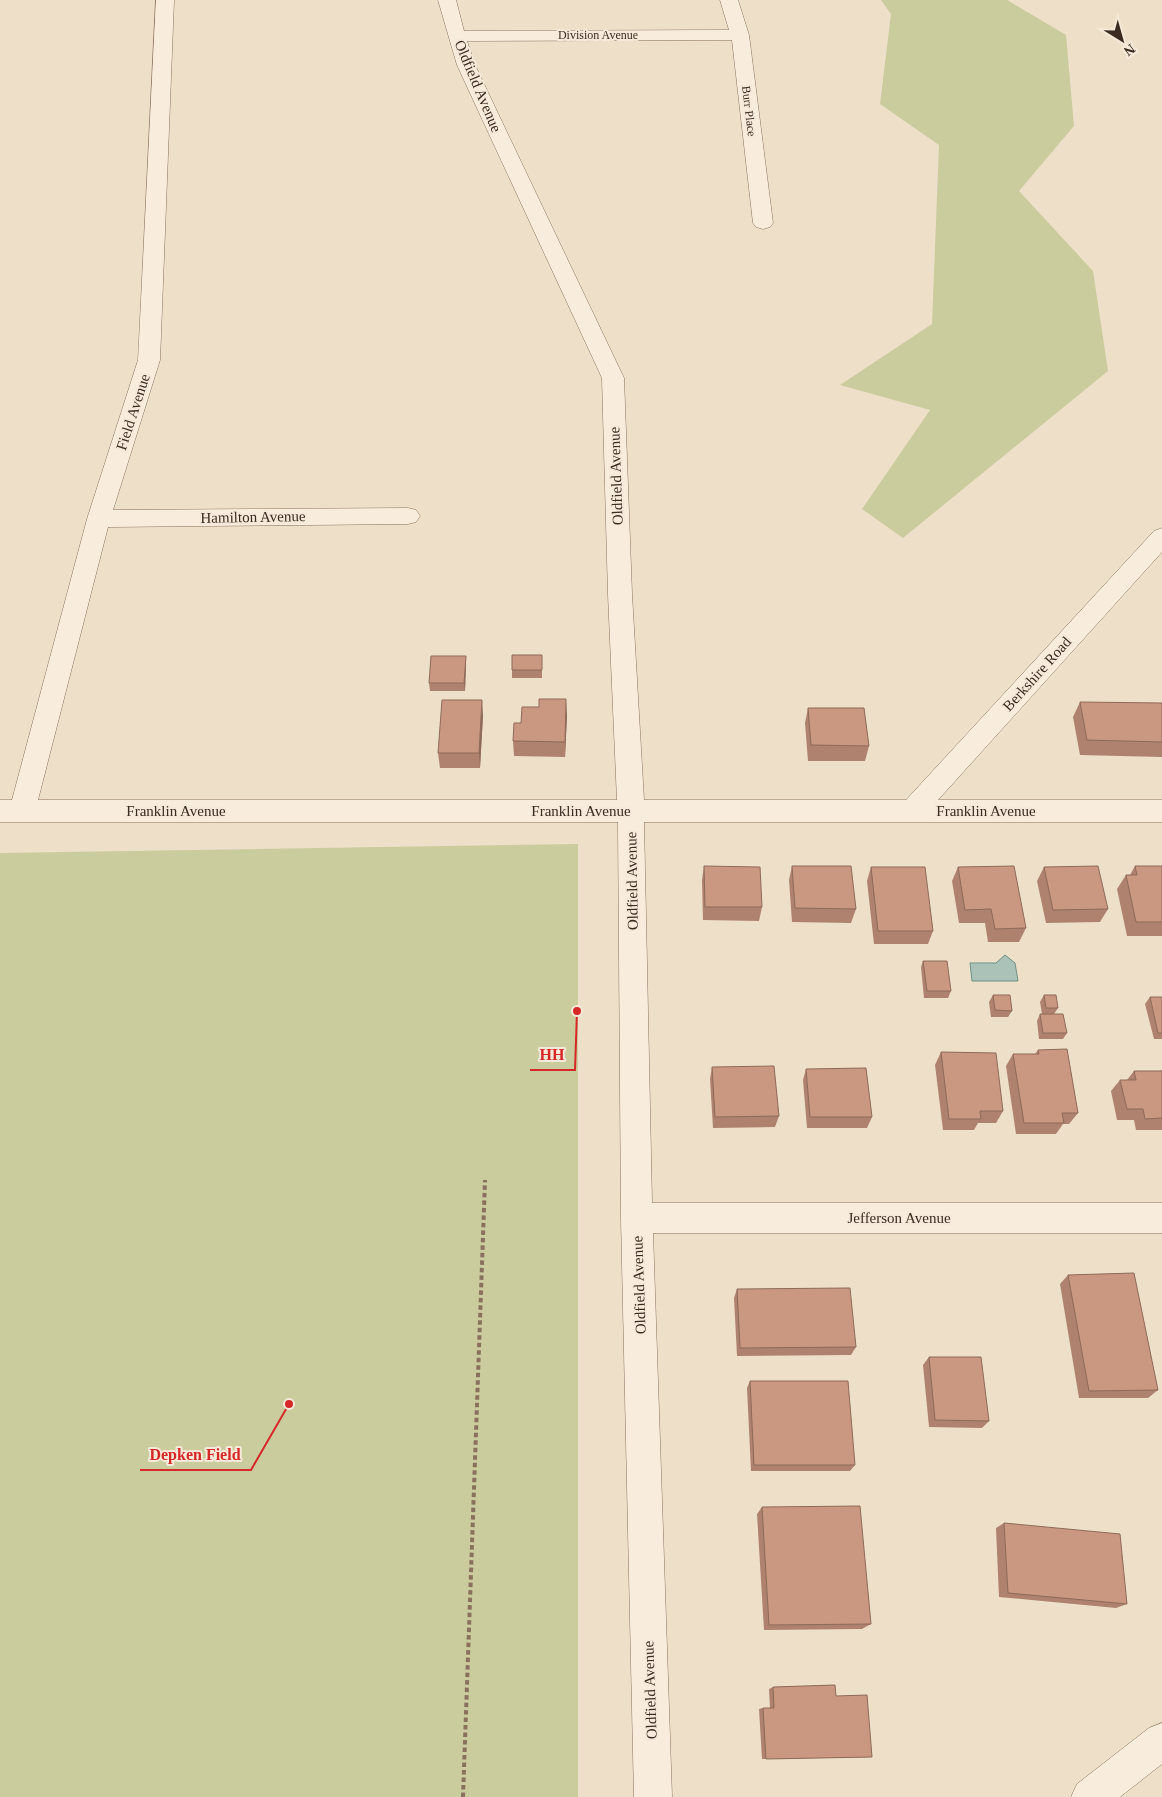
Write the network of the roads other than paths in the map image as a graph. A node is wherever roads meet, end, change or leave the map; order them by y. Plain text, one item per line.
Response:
1 (165, 0) edge
2 (447, 0) edge
3 (729, 0) edge
4 (740, 35) junction
5 (456, 36) junction
6 (763, 223) dead end
7 (408, 516) dead end
8 (99, 519) junction
9 (1162, 537) edge
10 (912, 811) junction
11 (1162, 811) edge
12 (11, 812) edge
13 (631, 812) junction
14 (637, 1218) junction
15 (1162, 1218) edge
16 (1162, 1741) edge
17 (652, 1797) edge
18 (1090, 1797) edge

1 - 8 street, Field Avenue
2 - 5 street, Oldfield Avenue
3 - 4 street, Burr Place
4 - 5 street, Division Avenue
4 - 6 street, Burr Place
5 - 13 street, Oldfield Avenue
7 - 8 street, Hamilton Avenue
8 - 12 street, Field Avenue
9 - 10 street, Berkshire Road
10 - 11 street, Franklin Avenue
10 - 13 street, Franklin Avenue
12 - 13 street, Franklin Avenue
13 - 14 street, Oldfield Avenue
14 - 15 street, Jefferson Avenue
14 - 17 street, Oldfield Avenue
16 - 18 street

